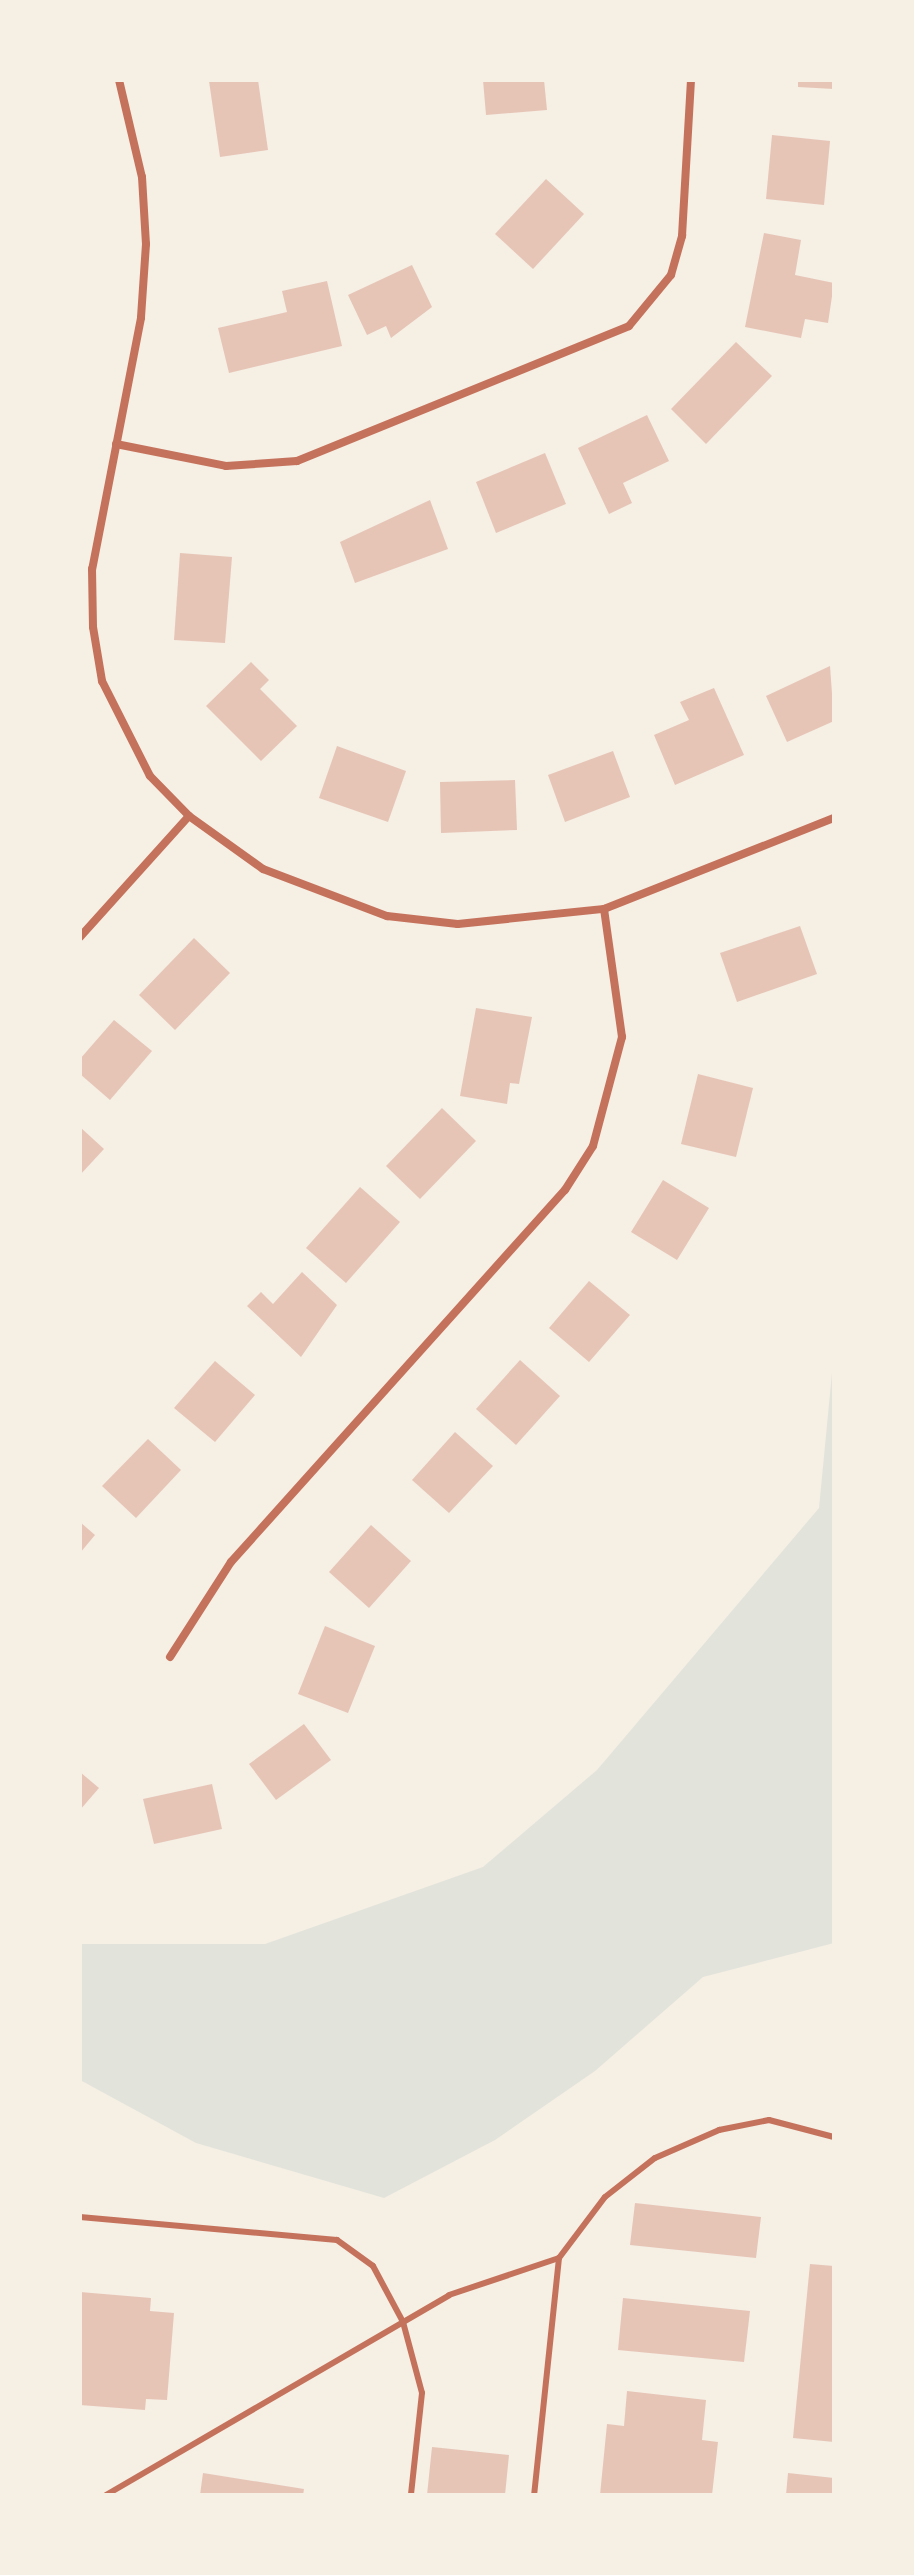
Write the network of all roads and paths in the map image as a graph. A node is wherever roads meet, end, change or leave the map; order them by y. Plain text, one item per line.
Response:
1 (119, 80) edge
2 (691, 80) edge
3 (116, 444) junction
4 (189, 816) junction
5 (834, 818) edge
6 (604, 909) junction
7 (80, 937) edge
8 (170, 1657) dead end
9 (834, 2137) edge
10 (80, 2217) edge
11 (559, 2258) junction
12 (403, 2322) junction
13 (106, 2495) edge
14 (411, 2495) edge
15 (534, 2495) edge

1 - 3 street
2 - 3 street
3 - 4 street
4 - 6 street
4 - 7 street
5 - 6 street
6 - 8 street
9 - 11 lane
10 - 12 lane
11 - 12 lane
11 - 15 lane
12 - 13 lane
12 - 14 lane

